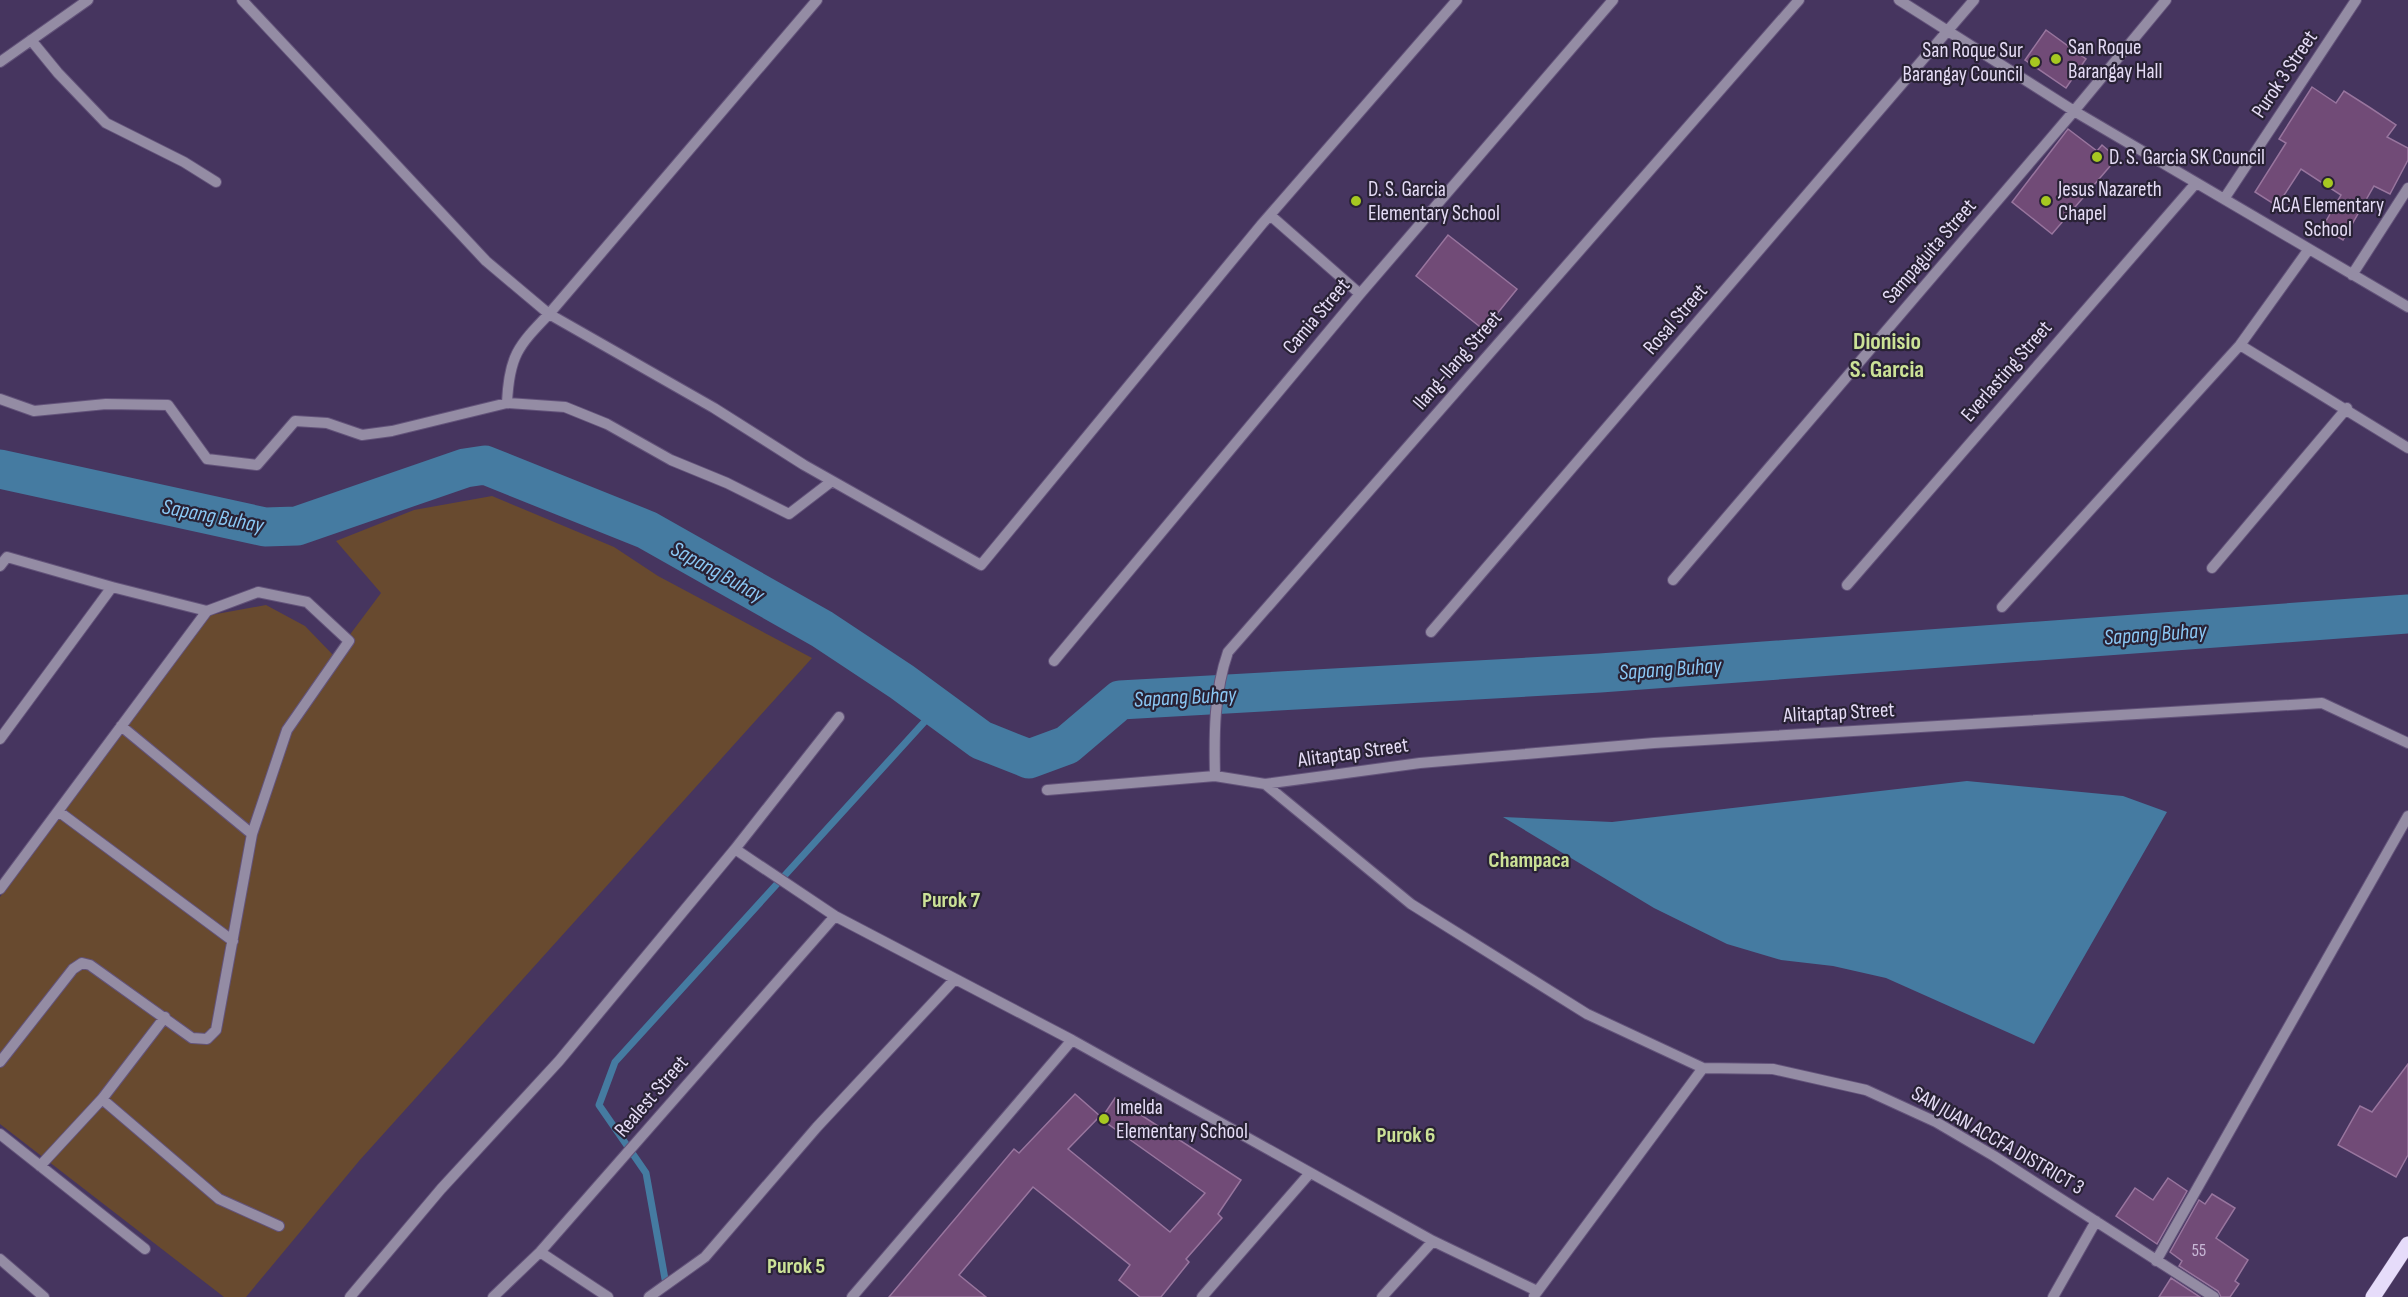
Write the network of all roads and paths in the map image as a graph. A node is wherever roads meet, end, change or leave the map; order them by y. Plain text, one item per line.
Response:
1 (88, 0) edge
2 (242, 0) edge
3 (817, 0) edge
4 (1457, 0) edge
5 (1613, 0) edge
6 (1799, 0) edge
7 (1899, 0) edge
8 (1974, 0) edge
9 (2166, 0) edge
10 (2356, 0) edge
11 (1948, 31) junction
12 (31, 40) junction
13 (0, 62) edge
14 (2074, 111) junction
15 (216, 182) dead end
16 (2196, 183) junction
17 (2408, 188) edge
18 (2224, 199) junction
19 (1270, 216) junction
20 (2309, 249) junction
21 (2352, 275) junction
22 (1360, 294) junction
23 (2408, 307) edge
24 (549, 314) junction
25 (2240, 345) junction
26 (0, 399) edge
27 (507, 403) junction
28 (2347, 408) junction
29 (2408, 448) edge
30 (832, 481) junction
31 (0, 566) edge
32 (2212, 568) dead end
33 (1673, 580) dead end
34 (1846, 585) dead end
35 (112, 587) junction
36 (2002, 608) dead end
37 (207, 610) junction
38 (1431, 632) dead end
39 (1054, 661) dead end
40 (839, 717) dead end
41 (122, 726) junction
42 (0, 739) edge
43 (2408, 743) edge
44 (1215, 776) junction
45 (1265, 784) junction
46 (1047, 790) dead end
47 (58, 811) junction
48 (2408, 816) edge
49 (252, 834) junction
50 (735, 849) junction
51 (0, 889) edge
52 (835, 916) junction
53 (233, 941) junction
54 (954, 980) junction
55 (165, 1017) junction
56 (1072, 1040) junction
57 (0, 1062) edge
58 (1703, 1068) junction
59 (102, 1099) junction
60 (0, 1134) edge
61 (40, 1166) junction
62 (1310, 1173) junction
63 (2096, 1221) junction
64 (279, 1226) dead end
65 (1433, 1241) junction
66 (2408, 1244) edge
67 (145, 1249) dead end
68 (540, 1252) junction
69 (0, 1259) edge
70 (2156, 1261) junction
71 (1535, 1294) edge
72 (44, 1297) edge
73 (350, 1297) edge
74 (493, 1297) edge
75 (608, 1297) edge
76 (649, 1297) edge
77 (852, 1297) edge
78 (1202, 1297) edge
79 (1382, 1297) edge
80 (2053, 1297) edge
81 (2214, 1297) edge
82 (2373, 1297) edge

1 - 12 street
2 - 24 street
3 - 24 street
4 - 19 street
5 - 22 street, Camia Street
6 - 44 street, Ilang-Ilang Street
7 - 11 street
8 - 11 street, Rosal Street
9 - 14 street, Sampaguita Street
10 - 18 street, Purok 3 Street
11 - 14 street
11 - 38 street, Rosal Street
12 - 13 street
12 - 15 street
14 - 16 street
14 - 33 street, Sampaguita Street
16 - 18 street
16 - 34 street, Everlasting Street
17 - 21 street
18 - 20 street
19 - 22 street
19 - 30 street
20 - 21 street
20 - 25 street
21 - 23 street
22 - 39 street, Camia Street
24 - 27 street
24 - 30 street
25 - 28 street
25 - 36 street
26 - 27 street
27 - 30 street
28 - 29 street
28 - 32 street
31 - 35 street
35 - 37 street
35 - 42 street
37 - 41 street
37 - 49 street
40 - 50 street
41 - 47 street
41 - 49 street
43 - 45 street, Alitaptap Street
44 - 45 street, Alitaptap Street
44 - 46 street, Alitaptap Street
45 - 58 street, Alitaptap Street
47 - 51 street
47 - 53 street
48 - 70 street
49 - 53 street
50 - 52 street
50 - 73 street
52 - 54 street
52 - 68 street, Realest Street
53 - 55 street
54 - 56 street
54 - 76 street
55 - 57 street
55 - 59 street
56 - 62 street
56 - 77 street
58 - 63 street, SAN JUAN ACCFA DISTRICT 3
58 - 71 street
59 - 61 street
59 - 64 street
60 - 61 street
61 - 67 street
62 - 65 street
62 - 78 street
63 - 70 street, SAN JUAN ACCFA DISTRICT 3
63 - 80 street
65 - 71 street
65 - 79 street
66 - 82 main road
68 - 74 street, Realest Street
68 - 75 street
69 - 72 street
70 - 81 street, SAN JUAN ACCFA DISTRICT 3

